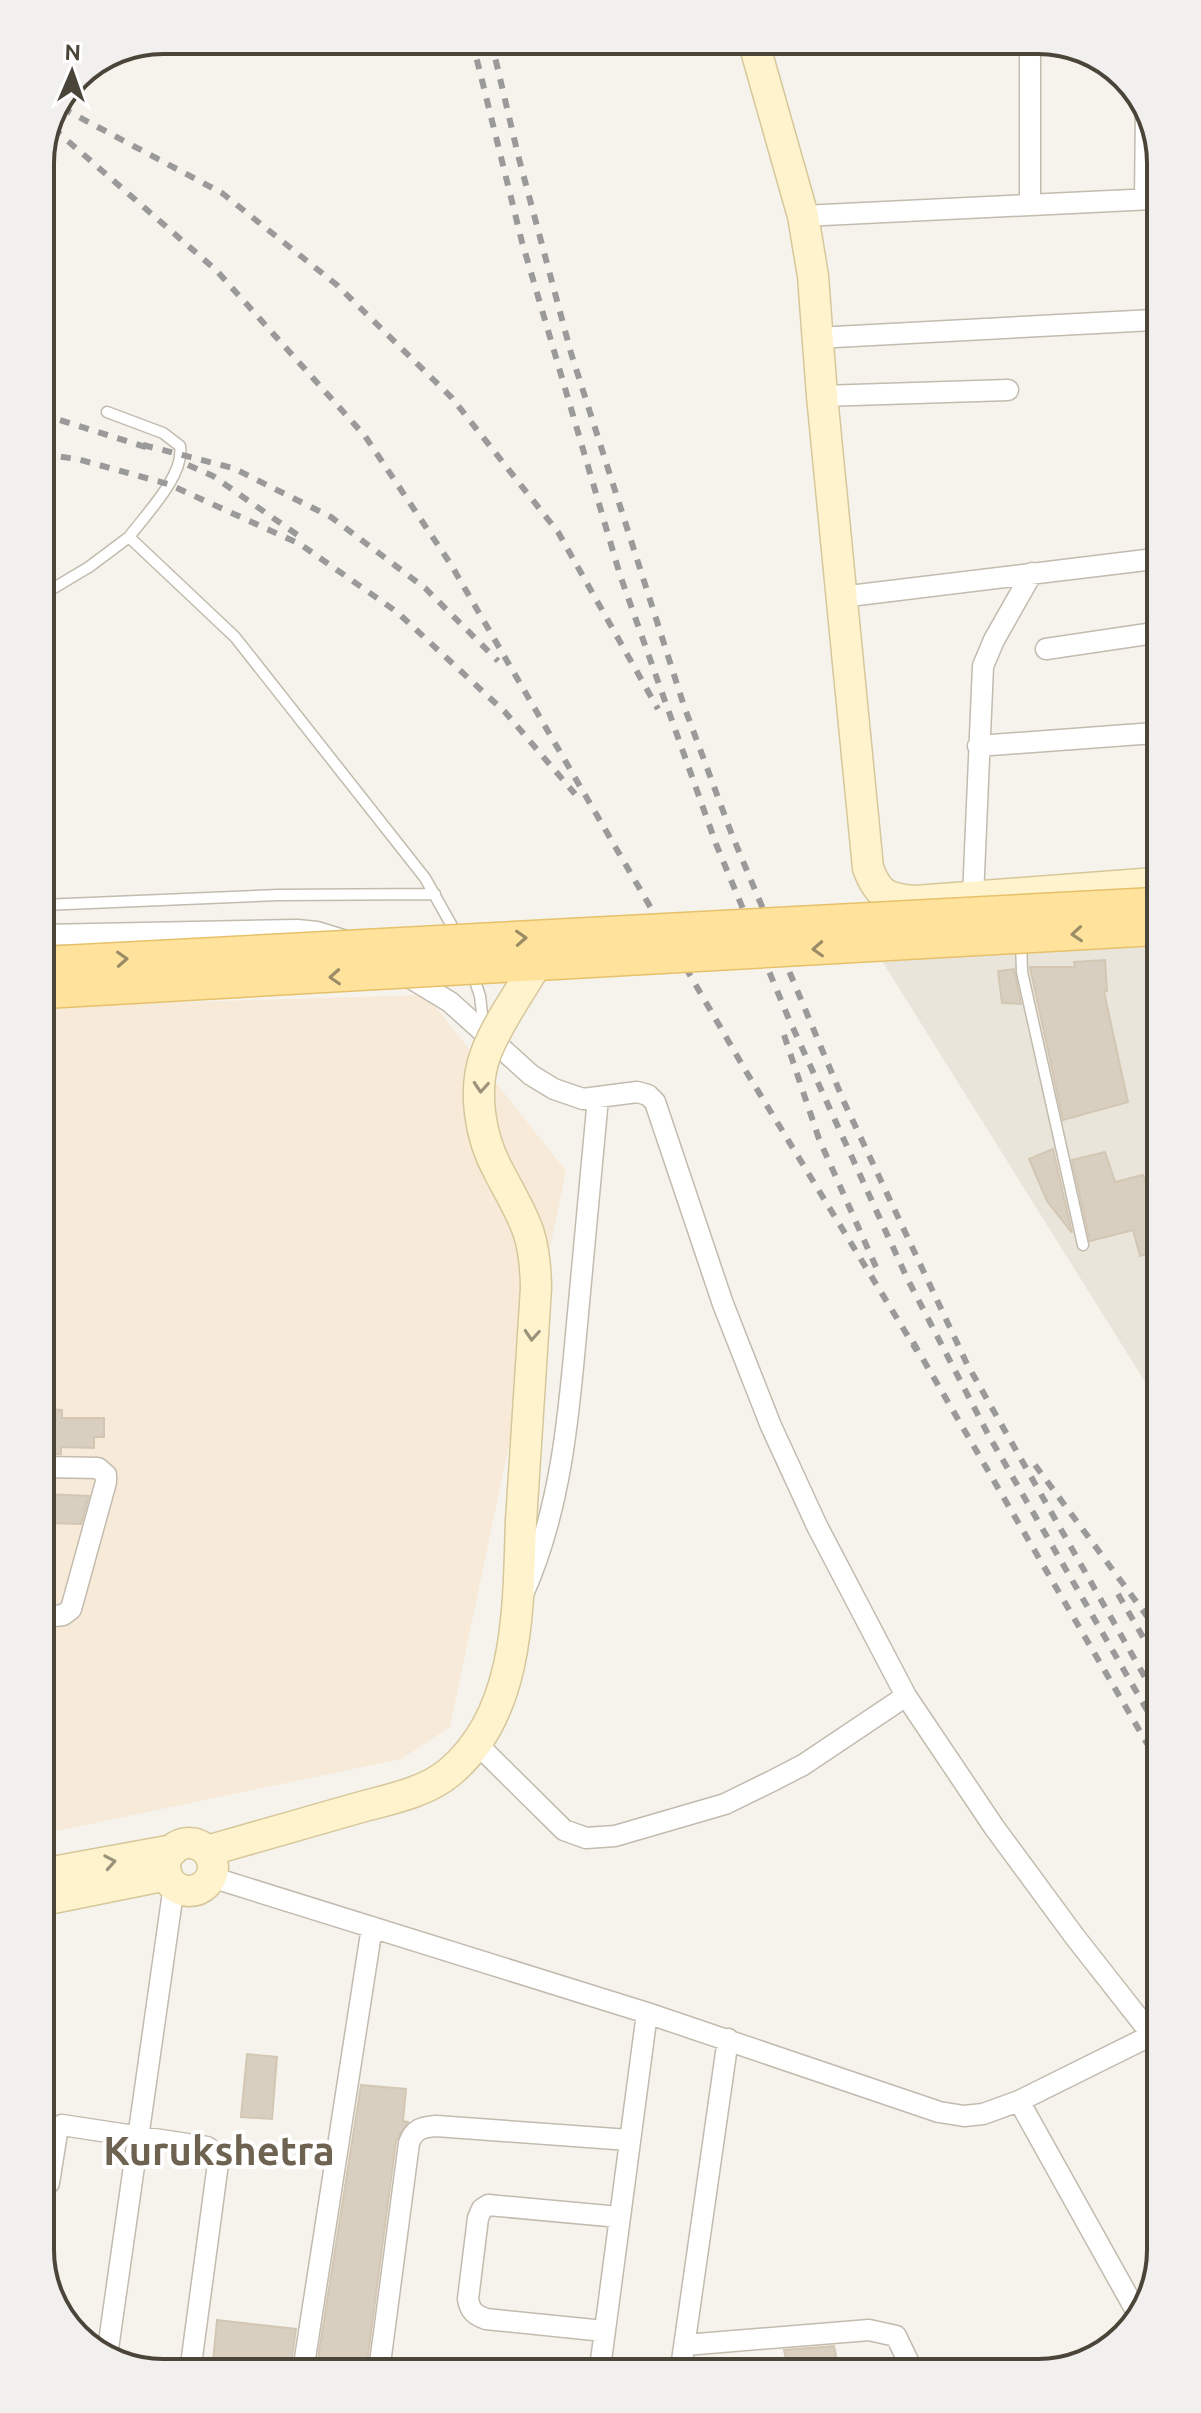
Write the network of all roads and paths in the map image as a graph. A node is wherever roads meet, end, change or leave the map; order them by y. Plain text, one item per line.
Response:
1 (757, 54) edge
2 (1030, 54) edge
3 (1147, 199) edge
4 (1030, 205) junction
5 (803, 216) junction
6 (1147, 320) edge
7 (816, 338) junction
8 (1008, 390) dead end
9 (822, 396) junction
10 (107, 412) dead end
11 (129, 537) junction
12 (1147, 560) edge
13 (1032, 573) junction
14 (54, 588) edge
15 (841, 597) junction
16 (1147, 634) edge
17 (1046, 649) dead end
18 (1147, 734) edge
19 (978, 746) junction
20 (1147, 884) edge
21 (435, 894) junction
22 (1020, 894) junction
23 (973, 897) junction
24 (1147, 904) edge
25 (54, 905) edge
26 (1147, 929) edge
27 (54, 935) edge
28 (54, 962) edge
29 (535, 966) junction
30 (54, 991) edge
31 (484, 1033) junction
32 (598, 1098) junction
33 (1083, 1245) dead end
34 (54, 1467) edge
35 (518, 1604) junction
36 (54, 1616) edge
37 (906, 1696) junction
38 (476, 1743) junction
39 (209, 1864) junction
40 (171, 1870) junction
41 (54, 1873) edge
42 (54, 1898) edge
43 (372, 1927) junction
44 (647, 2013) junction
45 (1147, 2029) edge
46 (728, 2039) junction
47 (1147, 2045) edge
48 (1019, 2101) junction
49 (140, 2135) junction
50 (629, 2140) junction
51 (54, 2152) edge
52 (619, 2217) junction
53 (1132, 2304) edge
54 (604, 2331) junction
55 (109, 2344) edge
56 (685, 2345) junction
57 (192, 2359) edge
58 (305, 2359) edge
59 (381, 2359) edge
60 (601, 2359) edge
61 (683, 2359) edge
62 (907, 2359) edge

1 - 5 main road
2 - 4 street
3 - 4 street
4 - 5 street
5 - 7 main road
6 - 7 street
7 - 9 main road
8 - 9 street
9 - 15 main road
10 - 11 lane
11 - 14 lane
11 - 21 lane
12 - 13 street
13 - 15 street
13 - 19 street
15 - 23 main road
16 - 17 street
18 - 19 street
19 - 23 street
20 - 22 main road
21 - 25 lane
21 - 31 lane
22 - 23 main road
22 - 33 lane
28 -> 24 main road, bridge
26 -> 29 main road, bridge
27 - 31 street
29 -> 30 main road, bridge
29 -> 35 main road, bridge
31 - 32 street
32 - 35 street
32 - 37 street
34 - 36 street
35 - 38 main road
37 - 38 street
37 - 45 street
38 - 39 main road
39 - 40 main road
39 - 40 main road
39 - 43 street
41 -> 40 main road
40 - 42 main road
40 - 49 street
43 - 44 street
43 - 58 street
44 - 46 street
44 - 50 street
46 - 48 street
46 - 56 street
47 - 48 street
48 - 53 street
49 - 51 street
49 - 55 street
49 - 57 street
50 - 52 street
50 - 59 street
52 - 54 street
52 - 54 street
54 - 60 street
56 - 61 street
56 - 62 street

